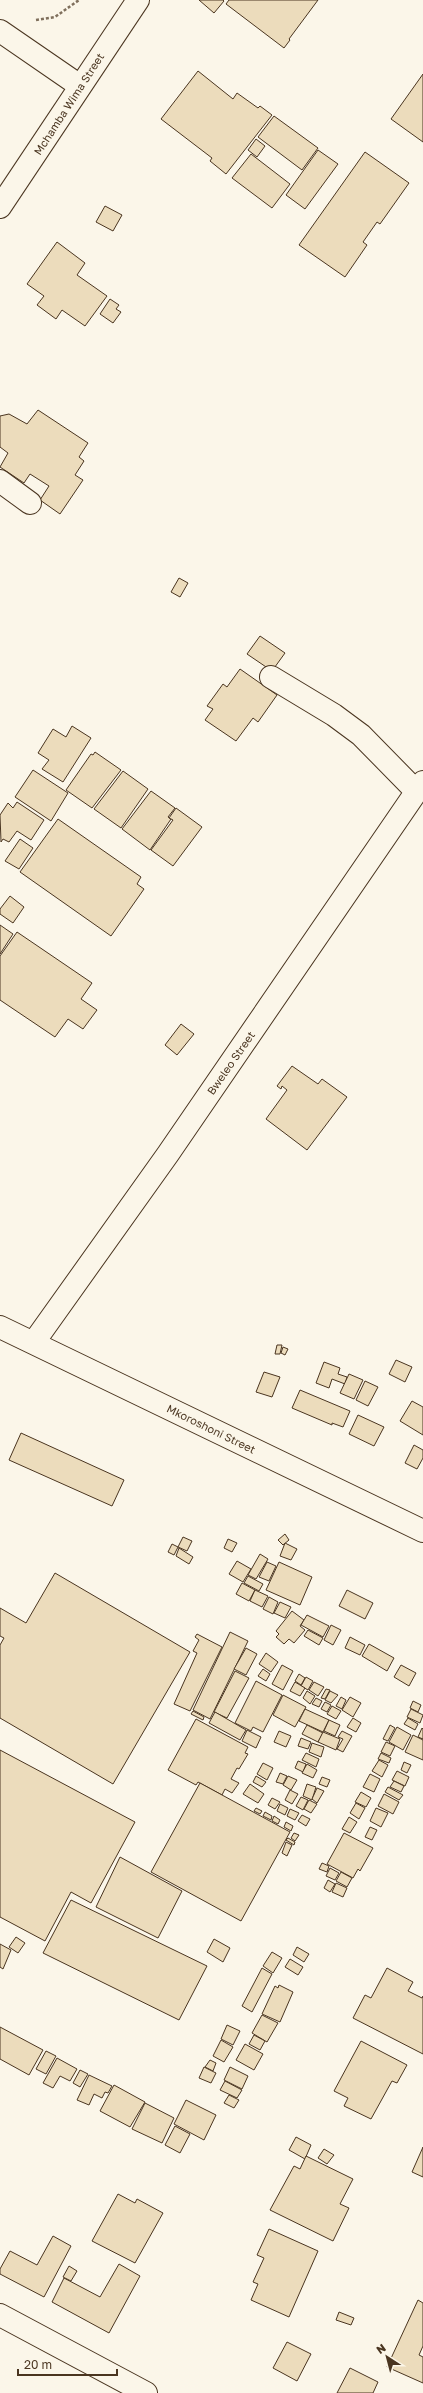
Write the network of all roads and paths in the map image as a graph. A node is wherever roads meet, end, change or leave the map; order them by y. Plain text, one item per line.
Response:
1 (79, 0) edge
2 (138, 0) edge
3 (2, 32) edge
4 (80, 86) junction
5 (0, 207) edge
6 (0, 481) edge
7 (30, 503) dead end
8 (271, 677) dead end
9 (420, 786) edge
10 (0, 1327) edge
11 (34, 1342) junction
12 (423, 1531) edge
13 (0, 2315) edge
14 (146, 2393) edge

1 - 3 path
2 - 4 street, Mchamba Wima Street
3 - 4 street
4 - 5 street, Mchamba Wima Street
6 - 7 street
8 - 9 street
9 - 11 street, Bweleo Street
10 - 11 street, Mkoroshoni Street
11 - 12 street, Mkoroshoni Street
13 - 14 street

